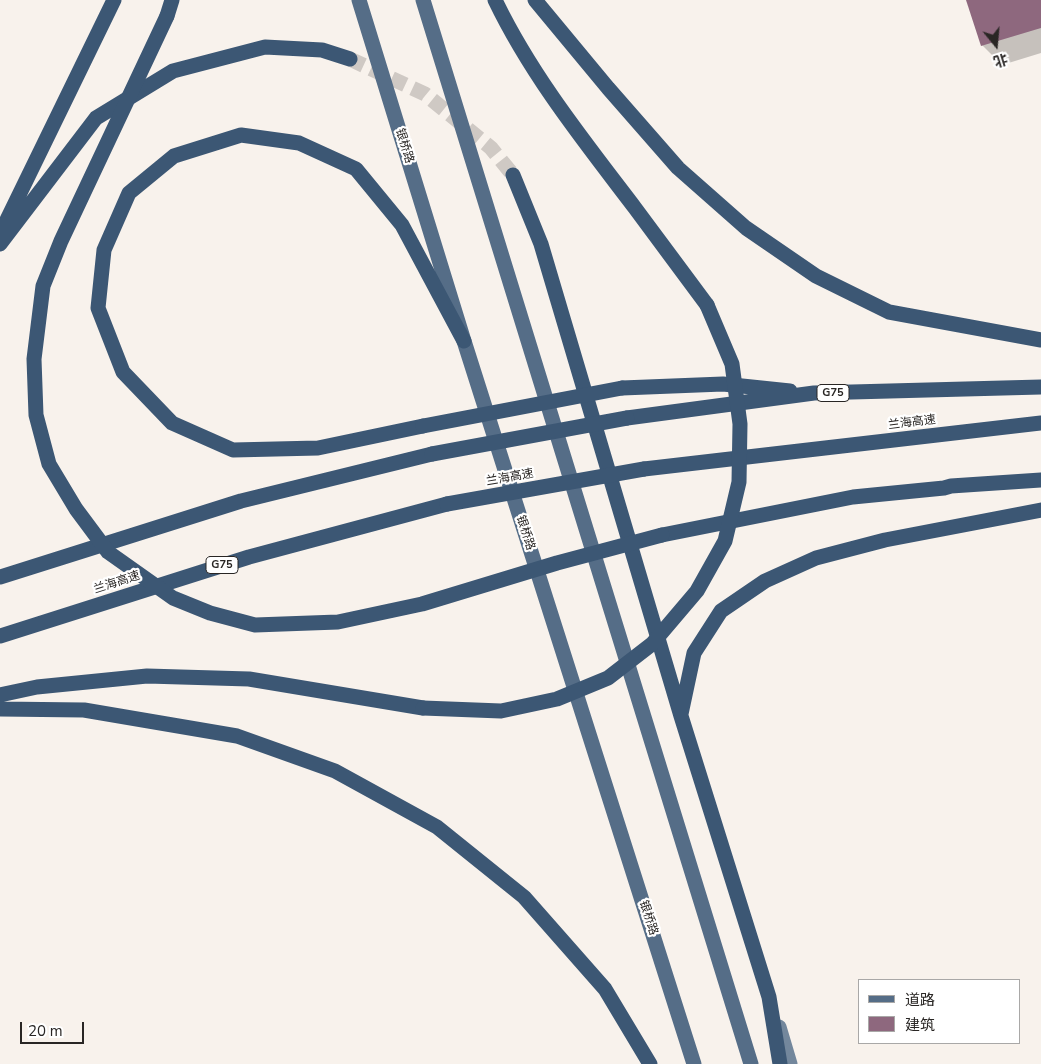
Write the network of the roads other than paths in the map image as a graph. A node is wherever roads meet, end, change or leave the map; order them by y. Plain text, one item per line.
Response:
1 (114, 0) edge
2 (172, 0) edge
3 (359, 0) edge
4 (423, 0) edge
5 (495, 0) edge
6 (537, 3) edge
7 (350, 59) tunnel mouth
8 (514, 174) tunnel mouth
9 (0, 234) edge
10 (0, 244) edge
11 (1041, 340) edge
12 (464, 341) junction
13 (1041, 387) edge
14 (814, 394) junction
15 (1041, 423) edge
16 (1041, 480) edge
17 (1041, 510) edge
18 (0, 578) edge
19 (0, 636) edge
20 (0, 694) edge
21 (0, 708) edge
22 (681, 716) junction
23 (769, 998) junction
24 (650, 1064) edge
25 (694, 1064) edge
26 (751, 1064) edge
27 (780, 1064) edge
28 (790, 1064) edge

1 - 9 highway
2 - 16 highway, bridge
3 - 12 main road, 银桥路
4 - 26 main road
5 - 20 highway, bridge
6 - 11 highway
7 - 10 highway
8 - 22 highway
12 - 14 highway, bridge
12 - 25 main road, 银桥路
13 - 14 highway, G75
14 - 18 highway, G75, bridge
15 - 19 highway, 兰海高速 / G75, bridge
17 - 22 highway
21 - 24 highway
22 - 23 highway
23 - 27 highway
23 - 28 main road

